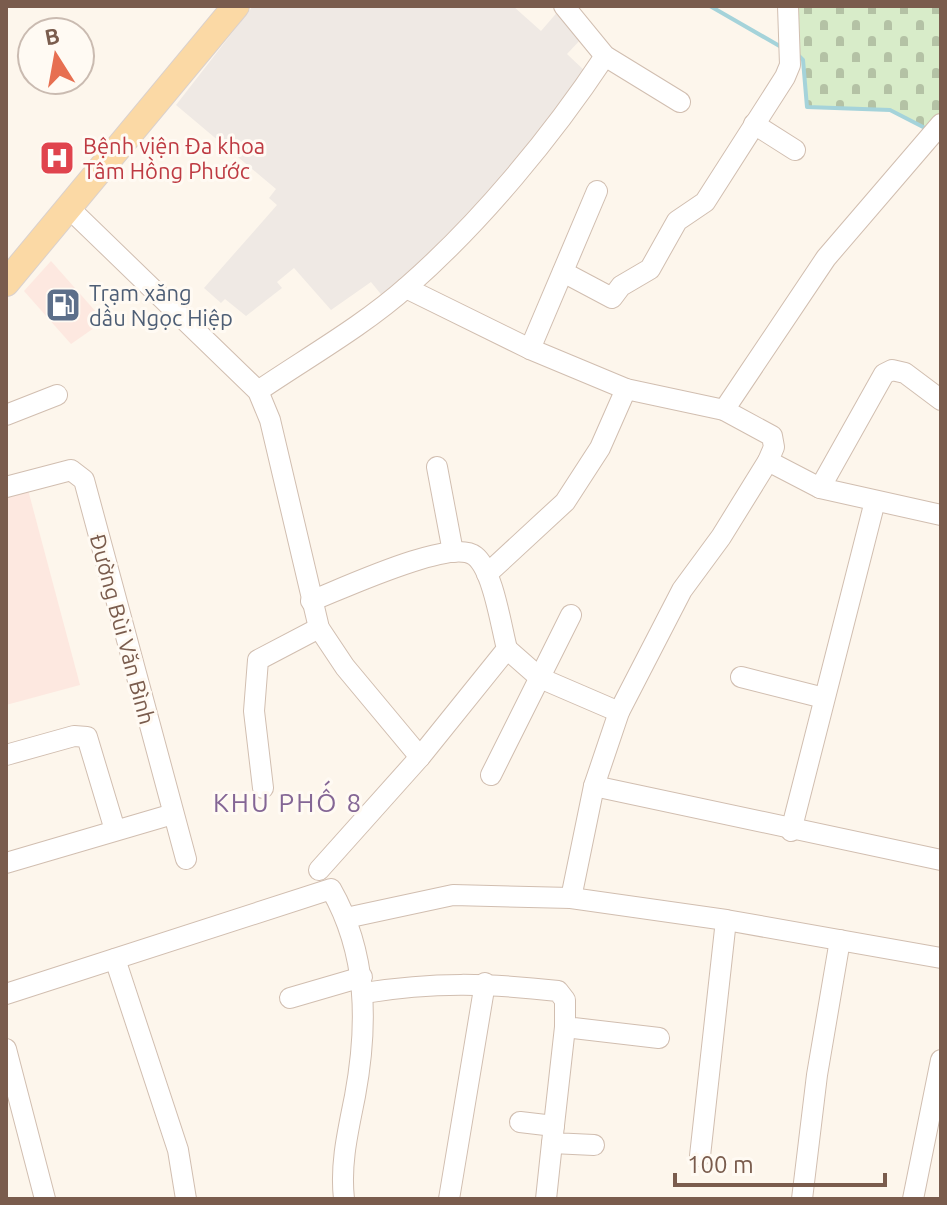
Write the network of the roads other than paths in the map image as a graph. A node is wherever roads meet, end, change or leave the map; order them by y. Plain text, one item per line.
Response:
1 (236, 6) edge
2 (564, 6) edge
3 (788, 6) edge
4 (207, 27) edge
5 (605, 56) junction
6 (680, 102) dead end
7 (754, 124) junction
8 (935, 129) edge
9 (795, 150) dead end
10 (597, 191) dead end
11 (70, 209) junction
12 (6, 262) edge
13 (563, 272) junction
14 (6, 283) edge
15 (406, 288) junction
16 (530, 349) junction
17 (626, 389) junction
18 (258, 391) junction
19 (57, 395) dead end
20 (940, 398) edge
21 (724, 410) junction
22 (6, 415) edge
23 (768, 461) junction
24 (437, 467) dead end
25 (6, 487) edge
26 (820, 488) junction
27 (875, 501) junction
28 (941, 515) edge
29 (453, 552) junction
30 (487, 574) junction
31 (311, 601) junction
32 (571, 615) dead end
33 (319, 628) junction
34 (507, 649) junction
35 (741, 677) dead end
36 (540, 678) junction
37 (824, 698) junction
38 (619, 712) junction
39 (6, 755) edge
40 (420, 757) junction
41 (491, 775) dead end
42 (594, 786) junction
43 (263, 788) dead end
44 (173, 814) junction
45 (115, 830) junction
46 (791, 831) junction
47 (186, 859) dead end
48 (941, 860) edge
49 (6, 863) edge
50 (319, 870) dead end
51 (571, 898) junction
52 (346, 918) junction
53 (726, 920) junction
54 (840, 940) junction
55 (941, 958) edge
56 (115, 959) junction
57 (485, 983) junction
58 (363, 985) junction
59 (6, 994) edge
60 (290, 998) dead end
61 (565, 1027) junction
62 (659, 1038) dead end
63 (6, 1049) edge
64 (940, 1064) edge
65 (520, 1122) dead end
66 (553, 1135) junction
67 (594, 1145) dead end
68 (700, 1156) dead end
69 (45, 1199) edge
70 (186, 1199) edge
71 (344, 1199) edge
72 (449, 1199) edge
73 (546, 1199) edge
74 (802, 1199) edge
75 (913, 1199) edge

1 - 4 main road
2 - 5 street
3 - 7 street
4 - 11 main road
4 - 12 main road
5 - 6 street
5 - 15 street
7 - 9 street
7 - 13 street
8 - 21 street
10 - 13 street
11 - 14 main road
11 - 18 street
13 - 16 street
15 - 16 street
15 - 18 street
16 - 17 street
17 - 21 street
17 - 30 street
18 - 31 street
19 - 22 street
20 - 26 street
21 - 23 street
23 - 26 street
23 - 38 street
24 - 29 street
25 - 44 street, Đường Bùi Văn Bình
26 - 27 street
27 - 28 street
27 - 37 street
29 - 30 street
29 - 31 street
30 - 34 street
31 - 33 street
32 - 36 street
33 - 40 street
33 - 43 street
34 - 36 street
34 - 40 street
35 - 37 street
36 - 38 street
36 - 41 street
37 - 46 street
38 - 42 street
39 - 45 street
40 - 50 street
42 - 46 street
42 - 51 street
44 - 45 street
44 - 47 street, Đường Bùi Văn Bình
45 - 49 street
46 - 48 street
51 - 52 street
51 - 53 street
52 - 56 street
52 - 58 street
53 - 54 street
53 - 68 street
54 - 55 street
54 - 74 street
56 - 59 street
56 - 70 street
57 - 58 street
57 - 61 street
57 - 72 street
58 - 60 street
58 - 71 street
61 - 62 street
61 - 66 street
63 - 69 street
64 - 75 street
65 - 66 street
66 - 67 street
66 - 73 street

